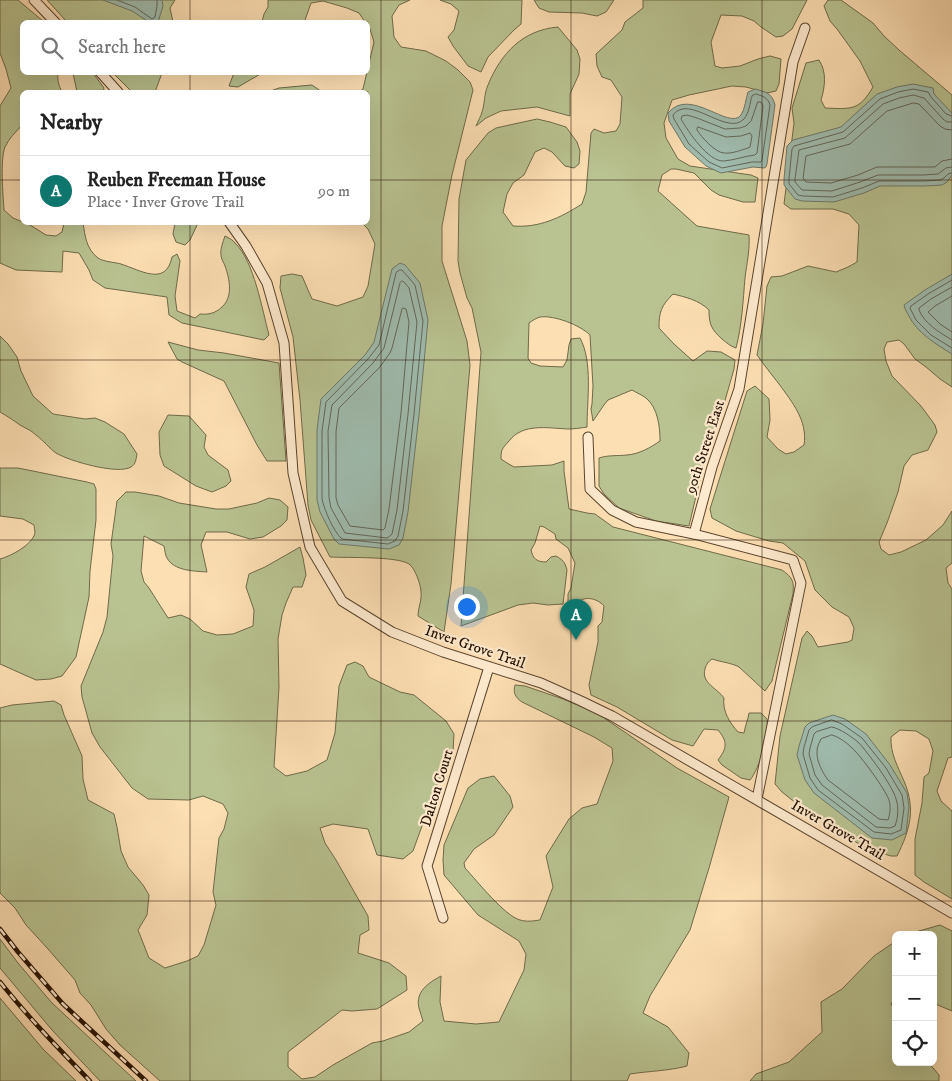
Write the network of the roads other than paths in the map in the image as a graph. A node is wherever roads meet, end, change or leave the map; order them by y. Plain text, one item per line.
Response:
1 (34, 0) edge
2 (52, 20) edge
3 (804, 28) dead end
4 (103, 75) edge
5 (116, 90) edge
6 (230, 225) edge
7 (588, 437) dead end
8 (694, 534) junction
9 (489, 667) junction
10 (757, 800) junction
11 (952, 913) edge
12 (443, 918) dead end

1 - 2 street
3 - 8 street, 90th Street East
4 - 5 street
6 - 9 street, Inver Grove Trail
7 - 8 street
8 - 10 street
9 - 10 street, Inver Grove Trail
9 - 12 street, Dalton Court
10 - 11 street, Inver Grove Trail

